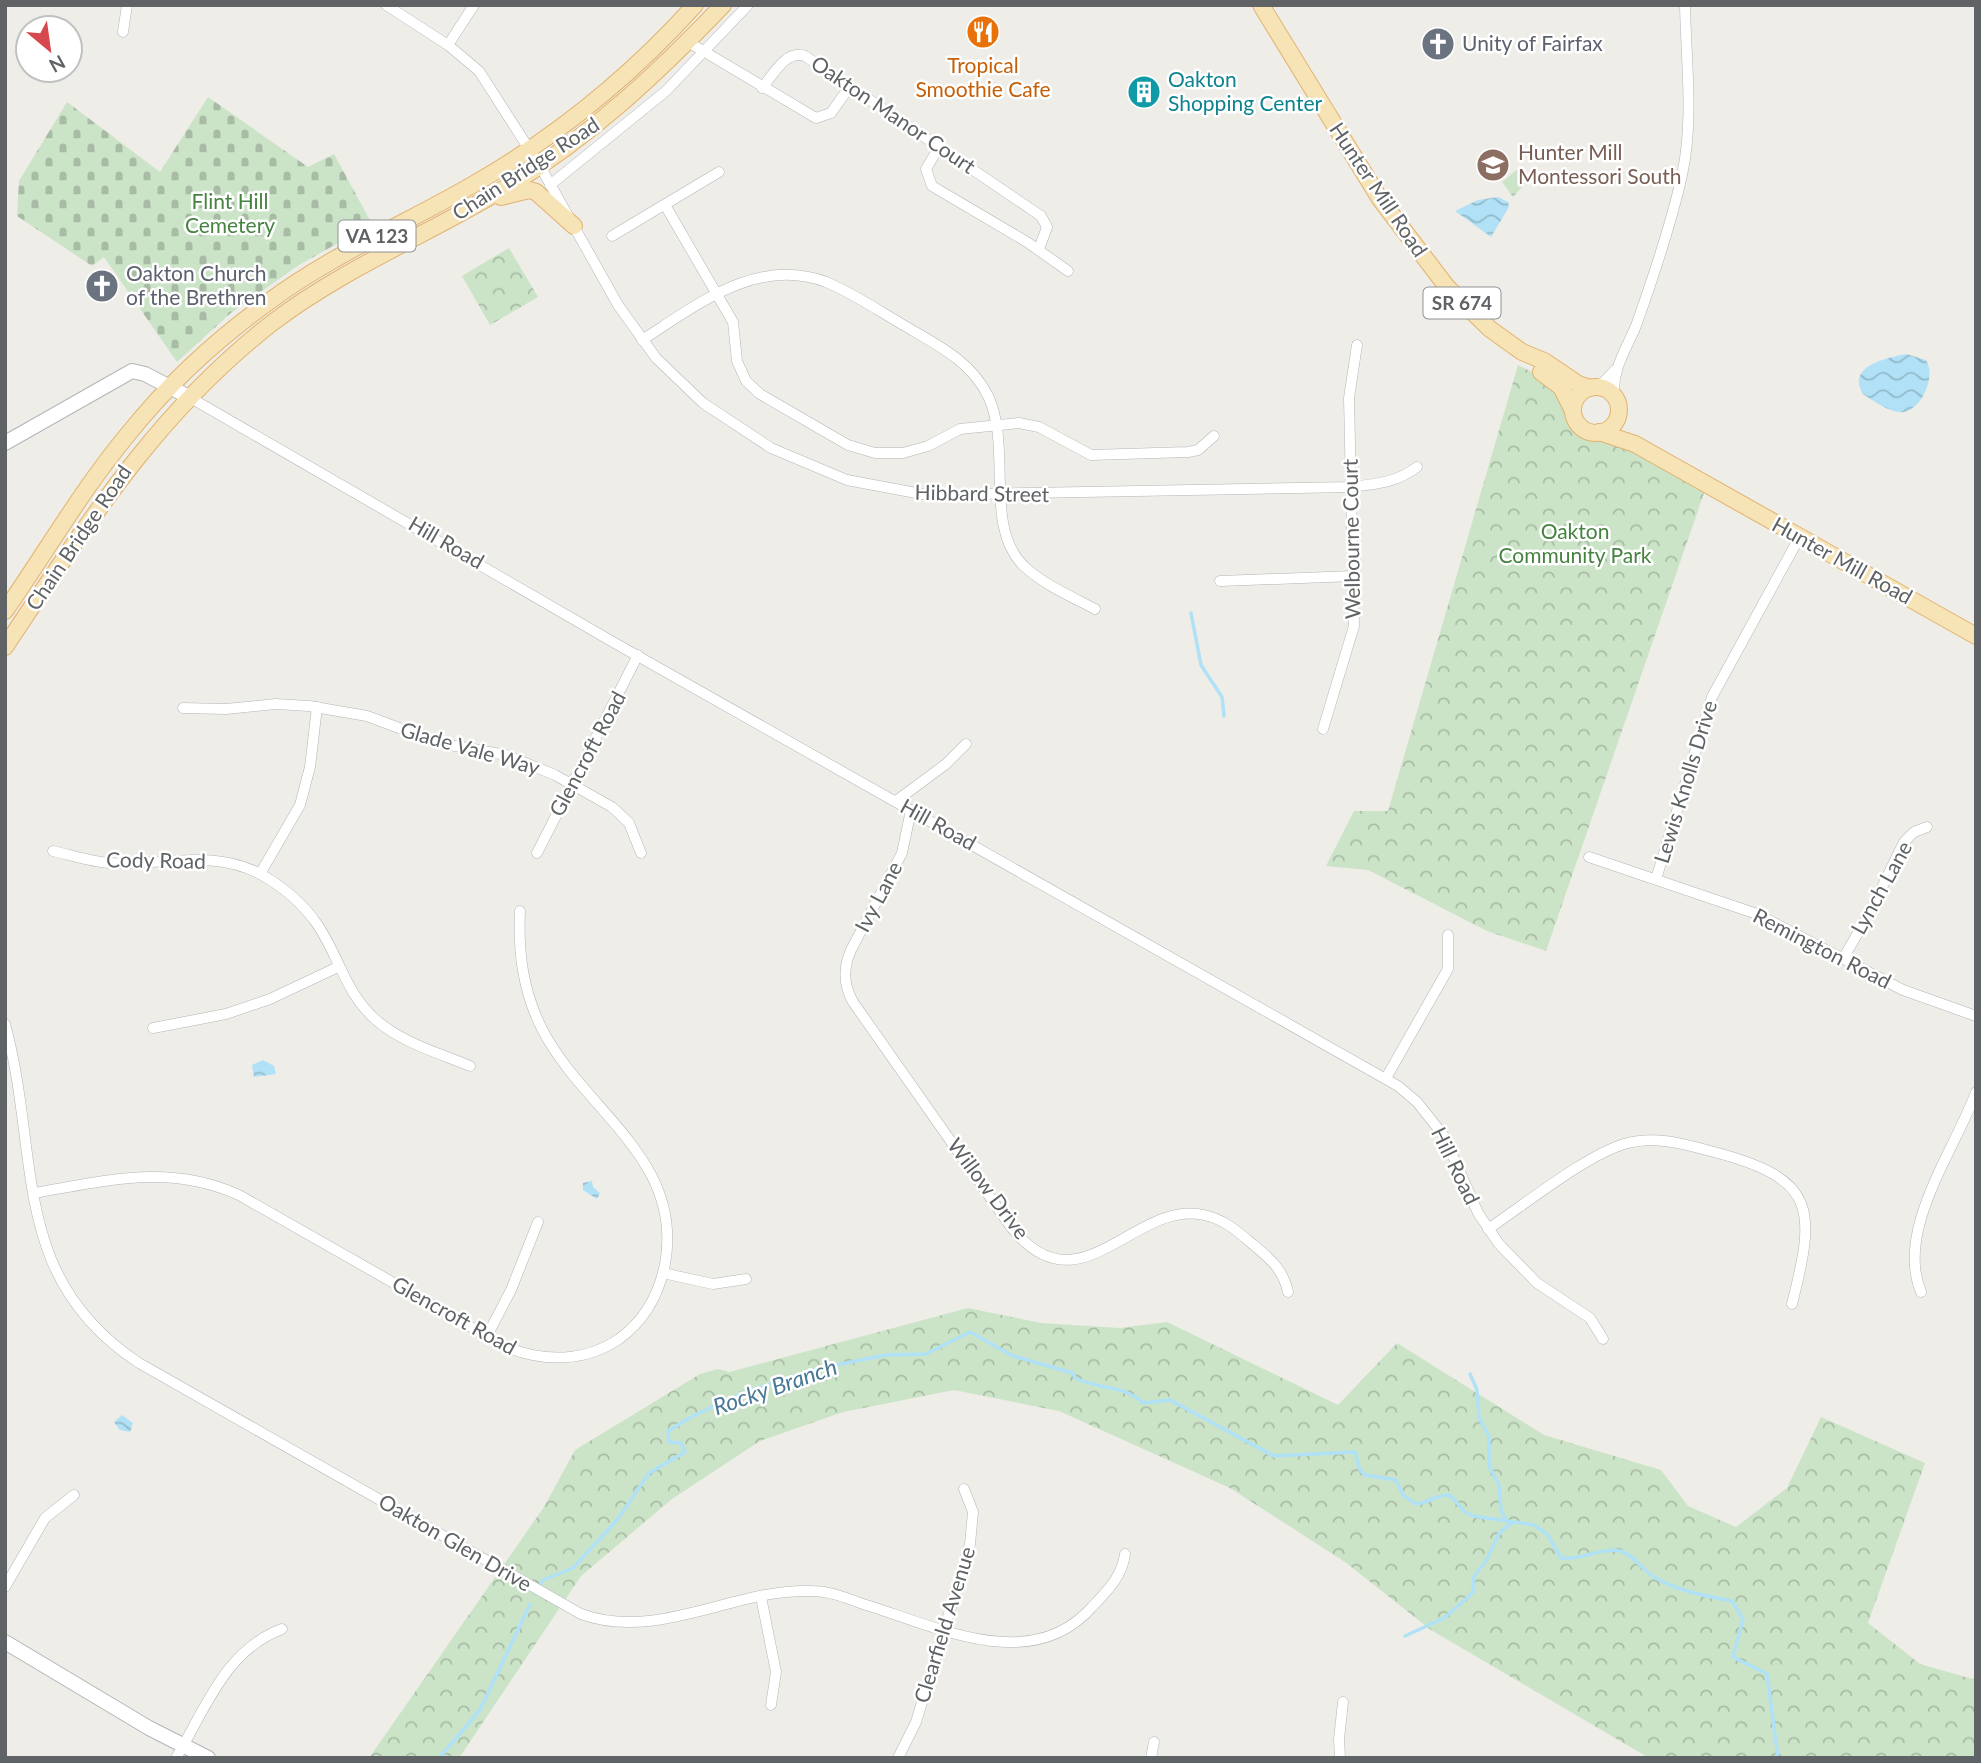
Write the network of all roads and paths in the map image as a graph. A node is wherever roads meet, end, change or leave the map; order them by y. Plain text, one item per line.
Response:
1 (127, 5) edge
2 (386, 5) edge
3 (474, 5) edge
4 (695, 5) edge
5 (723, 5) edge
6 (748, 5) edge
7 (1261, 5) edge
8 (1685, 5) edge
9 (124, 32) dead end
10 (688, 42) junction
11 (448, 45) junction
12 (705, 54) junction
13 (850, 86) junction
14 (762, 88) junction
15 (939, 147) junction
16 (529, 149) junction
17 (540, 166) junction
18 (719, 172) dead end
19 (550, 184) junction
20 (484, 200) junction
21 (665, 205) junction
22 (574, 226) junction
23 (612, 236) dead end
24 (1038, 249) junction
25 (1068, 271) dead end
26 (717, 293) junction
27 (642, 340) junction
28 (1357, 345) dead end
29 (1522, 352) junction
30 (1618, 367) junction
31 (169, 386) junction
32 (1592, 387) junction
33 (189, 397) junction
34 (1617, 404) junction
35 (1573, 411) junction
36 (996, 424) junction
37 (1599, 432) junction
38 (1214, 436) dead end
39 (5, 443) edge
40 (1417, 467) dead end
41 (1708, 485) junction
42 (1350, 487) junction
43 (1002, 496) junction
44 (1799, 538) junction
45 (1354, 576) junction
46 (1220, 581) dead end
47 (1094, 609) dead end
48 (5, 611) edge
49 (1976, 636) edge
50 (5, 648) edge
51 (639, 655) junction
52 (317, 707) junction
53 (183, 708) dead end
54 (1323, 729) dead end
55 (966, 744) dead end
56 (571, 783) junction
57 (896, 801) junction
58 (911, 810) junction
59 (1927, 827) dead end
60 (53, 850) dead end
61 (537, 853) dead end
62 (640, 853) dead end
63 (1589, 857) dead end
64 (260, 874) junction
65 (1656, 879) junction
66 (520, 911) dead end
67 (1448, 935) dead end
68 (1844, 957) junction
69 (338, 967) junction
70 (845, 983) joint
71 (1976, 1016) edge
72 (5, 1024) edge
73 (153, 1028) dead end
74 (470, 1066) dead end
75 (1386, 1078) junction
76 (1976, 1092) edge
77 (34, 1193) junction
78 (538, 1222) dead end
79 (1488, 1229) junction
80 (663, 1273) junction
81 (746, 1279) dead end
82 (1288, 1292) dead end
83 (1921, 1292) dead end
84 (1792, 1304) dead end
85 (487, 1336) junction
86 (1603, 1339) dead end
87 (964, 1489) dead end
88 (74, 1495) dead end
89 (1125, 1554) dead end
90 (5, 1587) edge
91 (761, 1597) junction
92 (282, 1629) dead end
93 (945, 1629) junction
94 (5, 1642) edge
95 (1343, 1702) dead end
96 (771, 1705) dead end
97 (1154, 1742) dead end
98 (180, 1752) edge
99 (208, 1758) edge
100 (898, 1758) edge
101 (1152, 1758) edge
102 (1340, 1758) edge

1 - 9 street
2 - 11 street, Hibbard Street
3 - 11 street
4 - 16 main road, Chain Bridge Road / VA 123
5 - 10 main road, Chain Bridge Road / VA 123
6 - 12 street
7 - 29 main road, Hunter Mill Road / SR 674
8 - 30 street
10 - 12 street
10 - 17 main road, Chain Bridge Road / VA 123
11 - 16 street, Hibbard Street
12 - 14 street
12 - 19 street
13 - 14 street
13 - 14 street, Oakton Manor Court
13 - 15 street, Oakton Manor Court
15 - 24 street, Oakton Manor Court
15 - 24 street
16 - 17 street, Hibbard Street
16 - 31 main road, Chain Bridge Road / VA 123
17 - 19 street, Hibbard Street
17 - 20 main road, Chain Bridge Road / VA 123
18 - 21 street
19 - 22 street, Hibbard Street
20 - 22 main road
20 - 33 main road, Chain Bridge Road / VA 123
21 - 23 street
21 - 26 street
22 - 27 street, Hibbard Street
24 - 25 street
26 - 27 street
26 - 36 street
26 - 36 street
27 - 43 street, Hibbard Street
28 - 42 street, Welbourne Court
29 - 32 main road, Hunter Mill Road / SR 674
29 - 35 main road, Hunter Mill Road / SR 674
30 - 32 street
30 - 34 street
31 - 33 street
31 - 39 street
31 - 48 main road, Chain Bridge Road / VA 123
32 - 34 main road, Hunter Mill Road / SR 674
32 - 35 main road
33 - 50 main road, Chain Bridge Road / VA 123
33 - 51 street, Hill Road
34 - 37 main road
34 - 41 main road, Hunter Mill Road / SR 674
35 - 37 main road, Hunter Mill Road / SR 674
36 - 38 street
36 - 43 street
37 - 41 main road, Hunter Mill Road / SR 674
40 - 42 street, Hibbard Street
41 - 44 main road, Hunter Mill Road / SR 674
42 - 43 street, Hibbard Street
42 - 45 street, Welbourne Court
43 - 47 street
44 - 49 main road, Hunter Mill Road / SR 674
44 - 65 street, Lewis Knolls Drive
45 - 46 street
45 - 54 street, Welbourne Court
51 - 56 street, Glencroft Road
51 - 57 street, Hill Road
52 - 53 street, Glade Vale Way
52 - 56 street, Glade Vale Way
52 - 64 street
55 - 57 street
56 - 61 street, Glencroft Road
56 - 62 street, Glade Vale Way
57 - 58 street, Hill Road
58 - 70 street, Ivy Lane
58 - 75 street, Hill Road
59 - 68 street, Lynch Lane
60 - 64 street, Cody Road
63 - 65 street, Remington Road
64 - 69 street, Cody Road
65 - 68 street, Remington Road
66 - 80 street, Glencroft Road
67 - 75 street
68 - 71 street, Remington Road
69 - 73 street
69 - 74 street, Cody Road
70 - 82 street, Willow Drive
72 - 77 street, Oakton Glen Drive
75 - 79 street, Hill Road
76 - 83 street
77 - 85 street, Glencroft Road
77 - 91 street, Oakton Glen Drive
78 - 85 street
79 - 84 street
79 - 86 street, Hill Road
80 - 81 street
80 - 85 street, Glencroft Road
87 - 93 street, Clearfield Avenue
88 - 90 street
89 - 93 street, Oakton Glen Drive
91 - 93 street, Oakton Glen Drive
91 - 96 street
92 - 98 street
93 - 100 street, Clearfield Avenue
94 - 98 street
95 - 102 street
97 - 101 street
98 - 99 street

